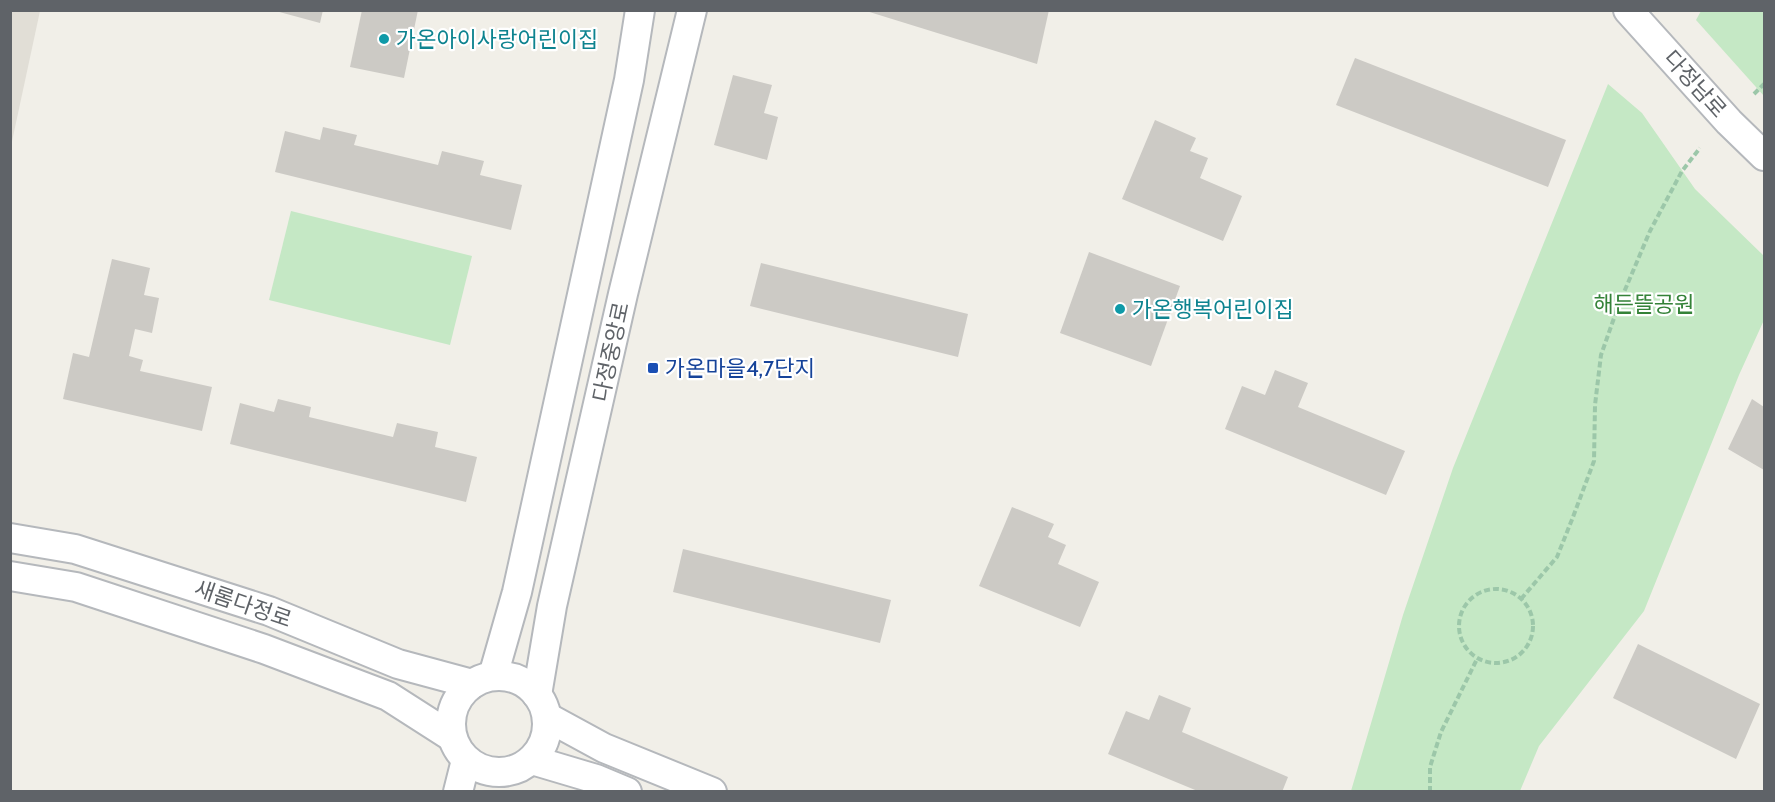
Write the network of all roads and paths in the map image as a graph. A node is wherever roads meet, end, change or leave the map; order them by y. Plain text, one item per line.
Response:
1 (640, 10) edge
2 (692, 10) edge
3 (1628, 10) edge
4 (1764, 84) edge
5 (1754, 94) dead end
6 (1700, 148) dead end
7 (1764, 156) edge
8 (10, 538) edge
9 (10, 576) edge
10 (1521, 599) junction
11 (1478, 659) junction
12 (483, 680) junction
13 (542, 706) junction
14 (459, 748) junction
15 (520, 774) edge
16 (458, 792) edge
17 (627, 792) edge
18 (712, 792) edge
19 (1430, 792) edge

1 - 12 street, 다정중앙로
2 - 13 street, 다정중앙로
3 - 7 street, 다정남로
4 - 5 path
6 - 10 path
8 - 12 street, 새롬다정로
9 - 14 street, 새롬다정로
10 - 11 path
10 - 11 path
11 - 19 path
12 - 13 street
12 - 14 street
13 - 15 street
13 - 18 street
14 - 15 street
14 - 16 street
15 - 17 street

